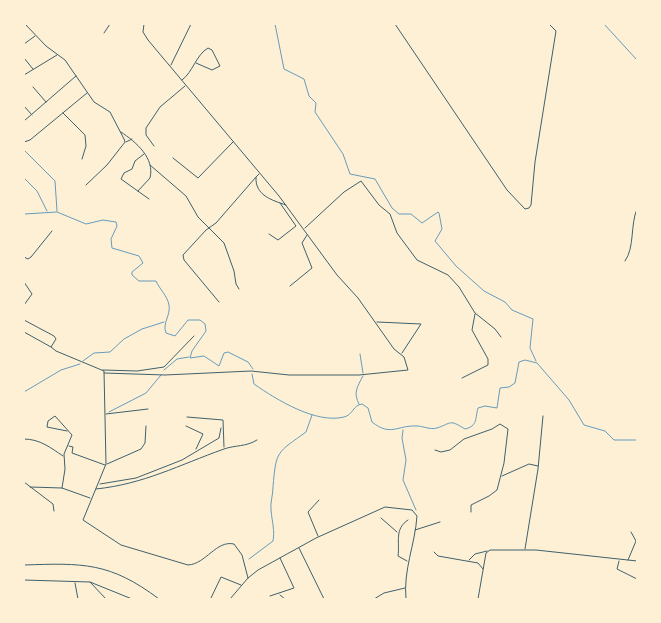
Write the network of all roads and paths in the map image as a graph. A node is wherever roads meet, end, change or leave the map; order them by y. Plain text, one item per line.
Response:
1 (25, 24) edge
2 (110, 24) edge
3 (144, 24) edge
4 (191, 24) edge
5 (395, 24) edge
6 (549, 24) edge
7 (104, 33) dead end
8 (36, 36) junction
9 (24, 44) edge
10 (57, 55) junction
11 (24, 58) edge
12 (196, 63) junction
13 (171, 66) junction
14 (34, 70) junction
15 (24, 75) edge
16 (76, 76) junction
17 (181, 80) junction
18 (186, 86) junction
19 (33, 87) dead end
20 (87, 93) junction
21 (47, 102) junction
22 (24, 106) edge
23 (62, 113) junction
24 (32, 115) junction
25 (24, 121) edge
26 (120, 132) junction
27 (132, 140) junction
28 (234, 141) junction
29 (24, 142) edge
30 (125, 142) junction
31 (154, 146) dead end
32 (144, 154) junction
33 (173, 158) dead end
34 (82, 159) dead end
35 (150, 165) junction
36 (260, 174) junction
37 (256, 177) junction
38 (86, 185) dead end
39 (138, 191) junction
40 (149, 199) dead end
41 (280, 203) junction
42 (286, 205) junction
43 (637, 209) edge
44 (210, 227) junction
45 (304, 229) junction
46 (52, 230) dead end
47 (269, 234) dead end
48 (307, 235) junction
49 (24, 257) edge
50 (625, 261) dead end
51 (24, 282) edge
52 (290, 286) dead end
53 (239, 289) dead end
54 (219, 302) dead end
55 (24, 305) edge
56 (475, 313) junction
57 (24, 320) edge
58 (376, 322) junction
59 (24, 332) edge
60 (194, 336) dead end
61 (501, 337) dead end
62 (51, 347) junction
63 (401, 354) junction
64 (102, 370) junction
65 (104, 373) junction
66 (462, 378) dead end
67 (148, 409) dead end
68 (105, 414) junction
69 (543, 416) dead end
70 (187, 417) dead end
71 (146, 426) dead end
72 (186, 426) dead end
73 (221, 428) dead end
74 (67, 431) junction
75 (24, 439) edge
76 (257, 440) dead end
77 (68, 445) junction
78 (196, 449) junction
79 (224, 449) junction
80 (435, 450) dead end
81 (64, 456) junction
82 (106, 465) junction
83 (538, 466) junction
84 (502, 476) junction
85 (24, 482) edge
86 (99, 484) junction
87 (30, 487) junction
88 (62, 488) junction
89 (96, 490) junction
90 (90, 498) junction
91 (319, 500) dead end
92 (54, 511) dead end
93 (471, 512) dead end
94 (381, 518) dead end
95 (408, 520) dead end
96 (440, 522) dead end
97 (415, 530) junction
98 (631, 532) dead end
99 (398, 533) junction
100 (319, 536) junction
101 (299, 547) junction
102 (525, 549) junction
103 (487, 551) junction
104 (434, 552) dead end
105 (280, 558) junction
106 (619, 560) junction
107 (628, 560) junction
108 (468, 561) junction
109 (637, 561) edge
110 (407, 562) junction
111 (24, 565) edge
112 (484, 570) junction
113 (248, 578) junction
114 (637, 579) edge
115 (24, 580) edge
116 (75, 582) junction
117 (90, 582) junction
118 (242, 585) junction
119 (104, 586) junction
120 (406, 588) junction
121 (100, 592) junction
122 (279, 594) junction
123 (270, 596) dead end
124 (212, 598) edge
125 (78, 599) edge
126 (106, 599) edge
127 (132, 599) edge
128 (159, 599) edge
129 (230, 599) edge
130 (286, 599) edge
131 (324, 599) edge
132 (374, 599) edge
133 (406, 599) edge
134 (478, 599) edge

1 - 8 street
2 - 7 street
3 - 13 street
4 - 13 street
5 - 6 street
8 - 9 street
8 - 10 street
10 - 14 street
10 - 16 street
11 - 14 street
12 - 12 street
12 - 17 street
13 - 17 street
14 - 15 street
16 - 20 street
16 - 21 street
17 - 18 street
18 - 28 street
18 - 31 street
19 - 21 street
20 - 23 street
20 - 26 street
21 - 24 street
22 - 24 street
23 - 29 street
23 - 34 street
24 - 25 street
26 - 27 street
26 - 30 street
27 - 30 street
27 - 32 street
28 - 33 street
28 - 36 street
30 - 38 street
32 - 35 street
32 - 39 street
35 - 39 street
35 - 44 street
36 - 37 street
36 - 42 street
37 - 41 street
37 - 44 street
39 - 40 street
41 - 42 street
41 - 47 street
42 - 45 street
43 - 50 street
44 - 53 street
44 - 54 street
45 - 48 street
45 - 56 street
46 - 49 street
48 - 52 street
48 - 58 street
51 - 55 street
56 - 61 street
56 - 66 street
57 - 62 street
58 - 63 street
58 - 63 street
59 - 62 street
60 - 64 street
62 - 64 street
63 - 65 street
64 - 65 street
65 - 68 street
67 - 68 street
68 - 82 street
69 - 83 street
70 - 79 street
71 - 82 street
72 - 78 street
73 - 78 street
74 - 74 street
74 - 77 street
75 - 81 street
76 - 79 street
77 - 81 street
77 - 82 street
78 - 86 street
79 - 89 street
80 - 84 street
81 - 88 street
82 - 86 street
83 - 84 street
83 - 102 street
84 - 93 street
85 - 87 street
86 - 89 street
87 - 88 street
87 - 92 street
88 - 90 street
89 - 90 street
90 - 113 street
91 - 100 street
94 - 99 street
95 - 99 street
96 - 97 street
97 - 100 street
97 - 110 street
98 - 107 street
99 - 110 street
100 - 101 street
101 - 105 street
101 - 131 street
102 - 103 street
102 - 106 street
103 - 108 street
103 - 112 street
104 - 108 street
105 - 113 street
105 - 122 street
106 - 107 street
106 - 114 street
107 - 109 street
108 - 112 street
110 - 120 street
111 - 128 street
112 - 134 street
113 - 118 street
115 - 116 street
116 - 117 street
116 - 125 street
117 - 119 street
117 - 121 street
118 - 124 street
118 - 129 street
119 - 121 street
119 - 127 street
120 - 132 street
120 - 133 street
121 - 126 street
122 - 123 street
122 - 130 street

